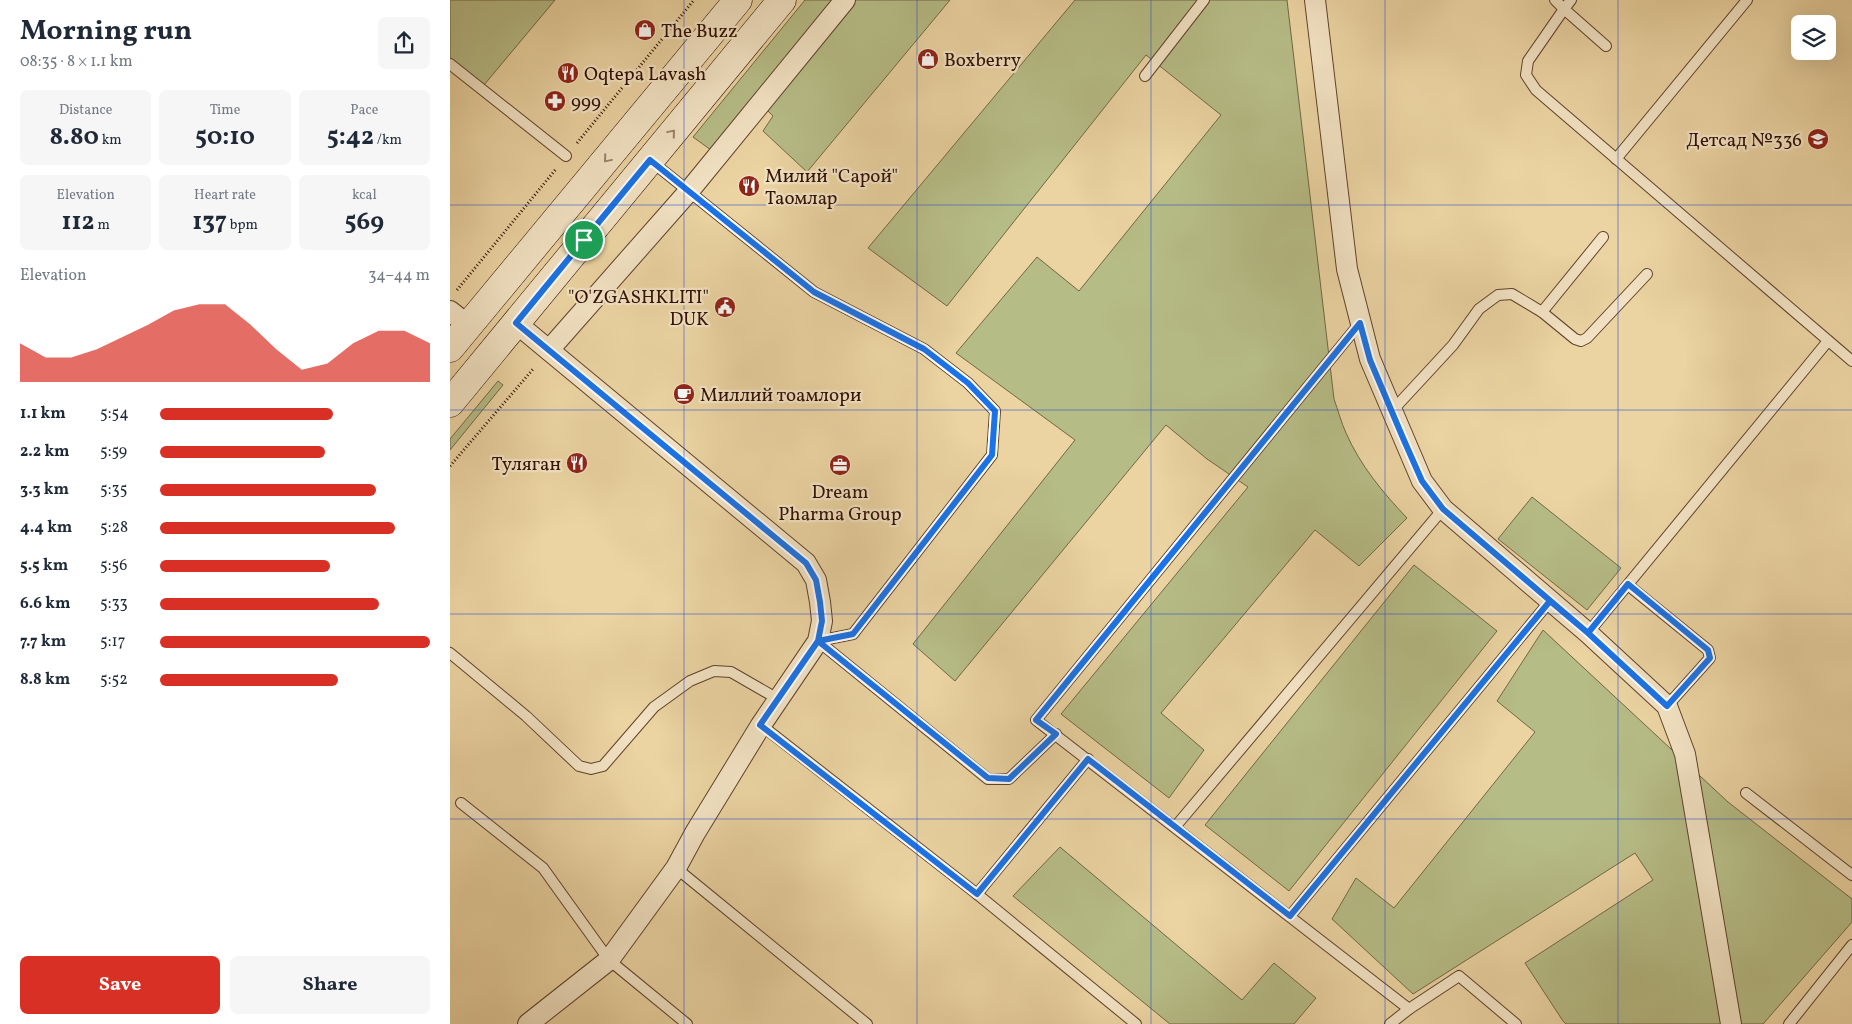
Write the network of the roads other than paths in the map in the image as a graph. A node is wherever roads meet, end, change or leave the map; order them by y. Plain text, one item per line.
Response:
1 (738, 0) edge
2 (782, 0) edge
3 (846, 0) edge
4 (1204, 0) edge
5 (1315, 0) edge
6 (1555, 0) edge
7 (1571, 0) edge
8 (1747, 0) edge
9 (1564, 9) junction
10 (1606, 46) dead end
11 (450, 64) edge
12 (1145, 76) dead end
13 (566, 156) road end
14 (1616, 159) junction
15 (650, 160) junction
16 (689, 191) junction
17 (1603, 237) dead end
18 (1647, 274) dead end
19 (489, 300) junction
20 (1542, 312) junction
21 (459, 318) edge
22 (516, 323) junction
23 (1360, 323) junction
24 (1828, 341) junction
25 (496, 347) junction
26 (450, 348) edge
27 (549, 350) junction
28 (1852, 361) edge
29 (450, 403) edge
30 (1392, 411) junction
31 (1443, 509) junction
32 (1628, 584) junction
33 (1550, 601) junction
34 (1588, 633) junction
35 (818, 641) junction
36 (450, 653) edge
37 (778, 699) junction
38 (1667, 706) junction
39 (760, 725) junction
40 (1056, 734) junction
41 (1088, 759) junction
42 (1746, 793) dead end
43 (461, 803) dead end
44 (1175, 827) junction
45 (676, 868) junction
46 (1852, 875) edge
47 (977, 894) junction
48 (1290, 916) junction
49 (1852, 945) edge
50 (609, 960) junction
51 (1409, 1009) junction
52 (528, 1024) edge
53 (687, 1024) edge
54 (866, 1024) edge
55 (1136, 1024) edge
56 (1390, 1024) edge
57 (1516, 1024) edge
58 (1731, 1024) edge
59 (1789, 1024) edge

1 -> 19 main road
15 -> 2 main road
3 - 16 street
4 - 12 lane
5 - 23 street
6 - 9 lane
7 - 9 lane
8 - 14 lane
9 - 10 lane
9 - 14 lane
11 - 13 lane
14 - 24 lane
15 - 16 lane
15 - 22 main road
16 - 27 street
16 - 35 lane
17 - 20 lane
18 - 20 lane
19 - 21 main road
19 - 22 main road
20 - 30 lane
21 - 22 main road
21 - 25 main road
21 - 26 main road
22 - 25 main road
22 - 27 street
23 - 30 street
23 - 40 lane
24 - 28 lane
24 - 32 lane
25 - 29 main road
27 - 35 street
30 - 31 street
31 - 33 street
31 - 44 lane
32 - 34 lane
32 - 38 lane
33 - 34 street
33 - 48 lane
34 - 38 street
35 - 37 street
35 - 40 lane
36 - 37 lane
37 - 39 street
38 - 58 street
39 - 45 street
39 - 47 lane
40 - 41 lane
41 - 44 lane
41 - 47 lane
42 - 46 lane
43 - 50 lane
44 - 48 lane
45 - 50 street
45 - 54 lane
47 - 55 lane
48 - 51 lane
49 - 59 lane
50 - 52 street
50 - 53 lane
51 - 56 lane
51 - 57 lane

